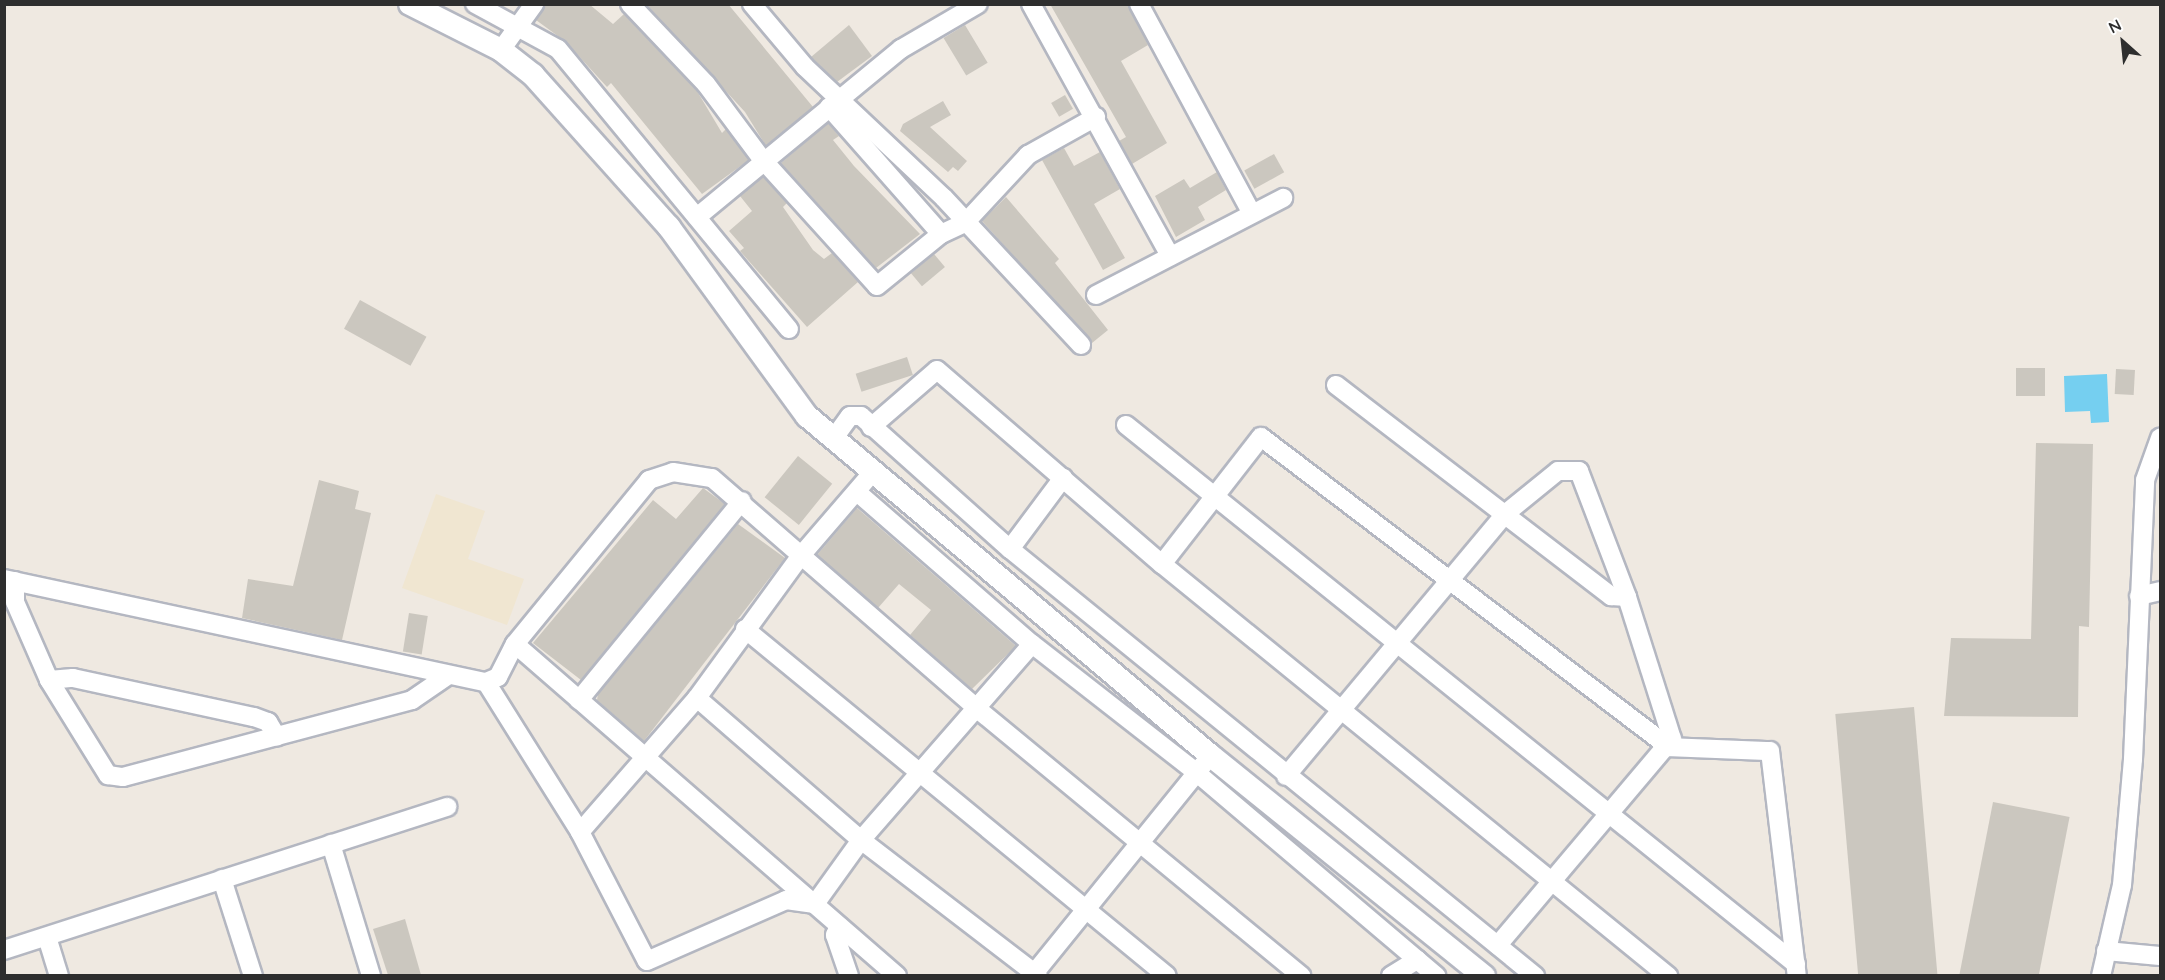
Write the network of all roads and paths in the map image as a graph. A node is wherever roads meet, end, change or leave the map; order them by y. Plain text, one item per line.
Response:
1 (410, 4) edge
2 (475, 4) edge
3 (534, 4) edge
4 (630, 4) edge
5 (752, 4) edge
6 (978, 4) edge
7 (1031, 4) edge
8 (1139, 4) edge
9 (516, 25) junction
10 (501, 50) junction
11 (834, 104) junction
12 (1096, 117) junction
13 (762, 159) junction
14 (1284, 198) dead end
15 (1252, 214) junction
16 (697, 217) junction
17 (965, 223) junction
18 (941, 234) junction
19 (1170, 256) junction
20 (1096, 295) dead end
21 (789, 329) dead end
22 (1081, 345) dead end
23 (1336, 385) dead end
24 (1126, 425) dead end
25 (871, 427) junction
26 (834, 438) junction
27 (2160, 438) edge
28 (872, 473) junction
29 (1062, 478) junction
30 (857, 492) junction
31 (1214, 497) junction
32 (742, 501) junction
33 (1505, 514) junction
34 (1010, 549) junction
35 (799, 558) junction
36 (1162, 564) junction
37 (1450, 579) junction
38 (10, 580) edge
39 (2160, 591) edge
40 (1627, 597) junction
41 (2139, 597) junction
42 (745, 629) junction
43 (515, 644) junction
44 (1032, 644) junction
45 (1396, 644) junction
46 (447, 676) junction
47 (49, 680) junction
48 (486, 682) junction
49 (697, 698) junction
50 (579, 700) junction
51 (975, 707) junction
52 (1343, 709) junction
53 (277, 736) junction
54 (1669, 747) junction
55 (642, 758) junction
56 (1204, 764) junction
57 (919, 774) junction
58 (1286, 776) junction
59 (447, 807) dead end
60 (1606, 814) junction
61 (580, 832) junction
62 (861, 840) junction
63 (1140, 843) junction
64 (331, 844) junction
65 (222, 879) junction
66 (1551, 881) junction
67 (815, 904) junction
68 (1087, 908) junction
69 (839, 926) junction
70 (47, 937) junction
71 (1498, 945) junction
72 (4, 950) edge
73 (2106, 951) junction
74 (2160, 956) edge
75 (1412, 967) edge
76 (1796, 970) edge
77 (60, 975) edge
78 (253, 975) edge
79 (370, 975) edge
80 (849, 975) edge
81 (897, 975) edge
82 (1035, 975) edge
83 (1167, 975) edge
84 (1300, 975) edge
85 (1390, 975) edge
86 (1436, 975) edge
87 (1484, 975) edge
88 (1535, 975) edge
89 (1668, 975) edge
90 (2101, 975) edge

1 - 10 street
2 - 9 street
3 - 9 street
4 - 13 street
5 - 11 street
6 - 11 street
7 - 12 street
8 - 15 street
9 - 10 street
9 - 16 street
10 - 26 street
11 - 13 street
11 - 17 street
11 - 18 street
12 - 17 street
12 - 19 street
13 - 16 street
13 - 18 street
14 - 15 street
15 - 19 street
16 - 21 street
17 - 18 street
17 - 22 street
19 - 20 street
23 - 33 street
24 - 31 street
25 - 26 street
25 - 29 street
25 - 34 street
26 - 28 street
27 - 41 street
28 - 30 street
28 - 56 street
29 - 34 street
29 - 36 street
30 - 35 street
30 - 44 street
31 - 36 street
31 - 37 street
31 - 45 street
32 - 35 street
32 - 43 street
32 - 50 street
33 - 37 street
33 - 40 street
33 - 40 street
34 - 58 street
35 - 42 street
35 - 51 street
36 - 52 street
37 - 45 street
37 - 54 street
38 - 46 street
38 - 47 street
39 - 41 street
40 - 54 street
41 - 73 street
42 - 49 street
42 - 57 street
43 - 48 street
43 - 50 street
44 - 51 street
44 - 56 street
45 - 52 street
45 - 60 street
46 - 48 street
46 - 53 street
47 - 53 street
47 - 53 street
48 - 61 street
49 - 55 street
49 - 62 street
50 - 55 street
51 - 57 street
51 - 63 street
52 - 58 street
52 - 66 street
54 - 60 street
54 - 76 street
55 - 61 street
55 - 67 street
56 - 63 street
56 - 75 street
56 - 87 street
57 - 62 street
57 - 68 street
58 - 71 street
59 - 64 street
60 - 66 street
60 - 76 street
61 - 67 street
62 - 67 street
62 - 82 street
63 - 68 street
63 - 84 street
64 - 65 street
64 - 79 street
65 - 70 street
65 - 78 street
66 - 71 street
66 - 89 street
67 - 69 street
68 - 82 street
68 - 83 street
69 - 80 street
69 - 81 street
70 - 72 street
70 - 77 street
71 - 88 street
73 - 74 street
73 - 90 street
75 - 85 street
75 - 86 street

